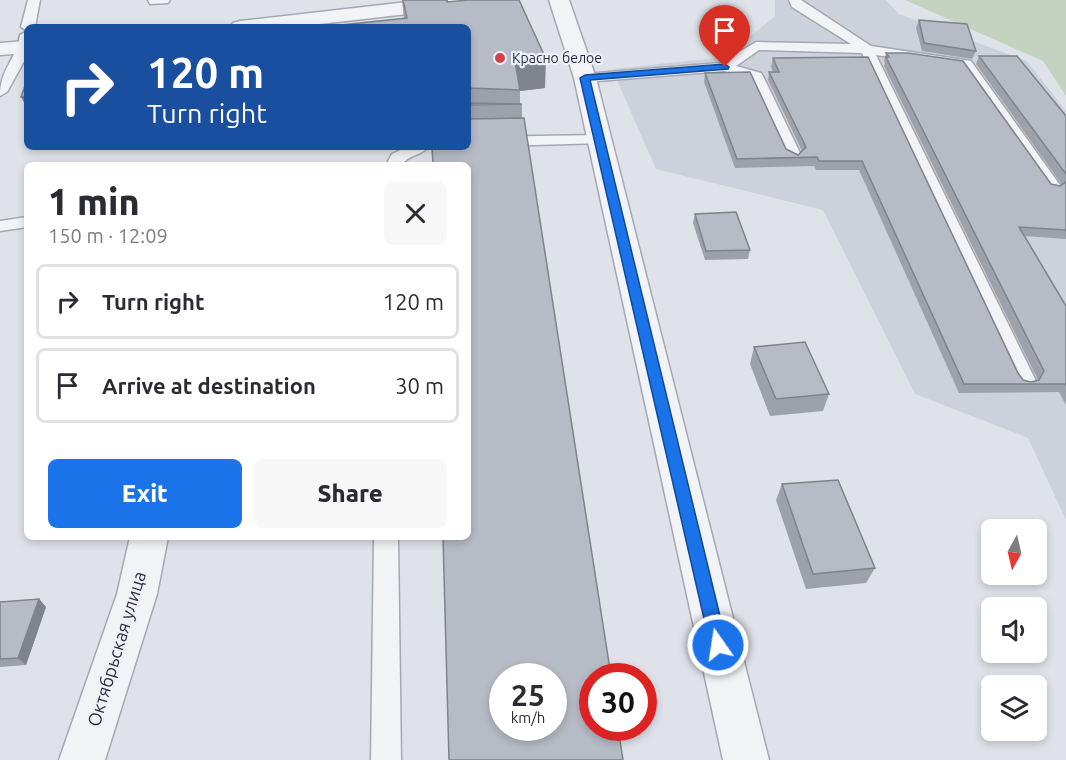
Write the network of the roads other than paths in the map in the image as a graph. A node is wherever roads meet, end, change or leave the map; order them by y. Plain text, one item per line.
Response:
1 (34, 0) edge
2 (164, 0) edge
3 (477, 0) edge
4 (559, 0) edge
5 (795, 0) edge
6 (154, 1) edge
7 (30, 24) edge
8 (266, 24) edge
9 (24, 40) edge
10 (24, 45) edge
11 (0, 49) edge
12 (867, 49) junction
13 (725, 67) junction
14 (585, 78) junction
15 (0, 92) edge
16 (503, 126) edge
17 (597, 134) junction
18 (471, 142) edge
19 (413, 150) edge
20 (794, 157) edge
21 (396, 162) edge
22 (1054, 188) edge
23 (24, 222) edge
24 (0, 226) edge
25 (1025, 381) edge
26 (148, 540) edge
27 (386, 540) edge
28 (82, 760) edge
29 (386, 760) edge
30 (746, 760) edge

1 - 7 lane
2 - 6 lane
3 - 8 street
4 - 14 street
5 - 12 lane
9 - 11 street
10 - 15 lane
12 - 13 lane
12 - 22 lane
12 - 25 lane
13 - 14 lane
13 - 20 lane
14 - 17 street
16 - 17 lane
17 - 18 lane
17 - 30 street
19 - 21 lane
23 - 24 lane
26 - 28 street, Октябрьская улица
27 - 29 lane

